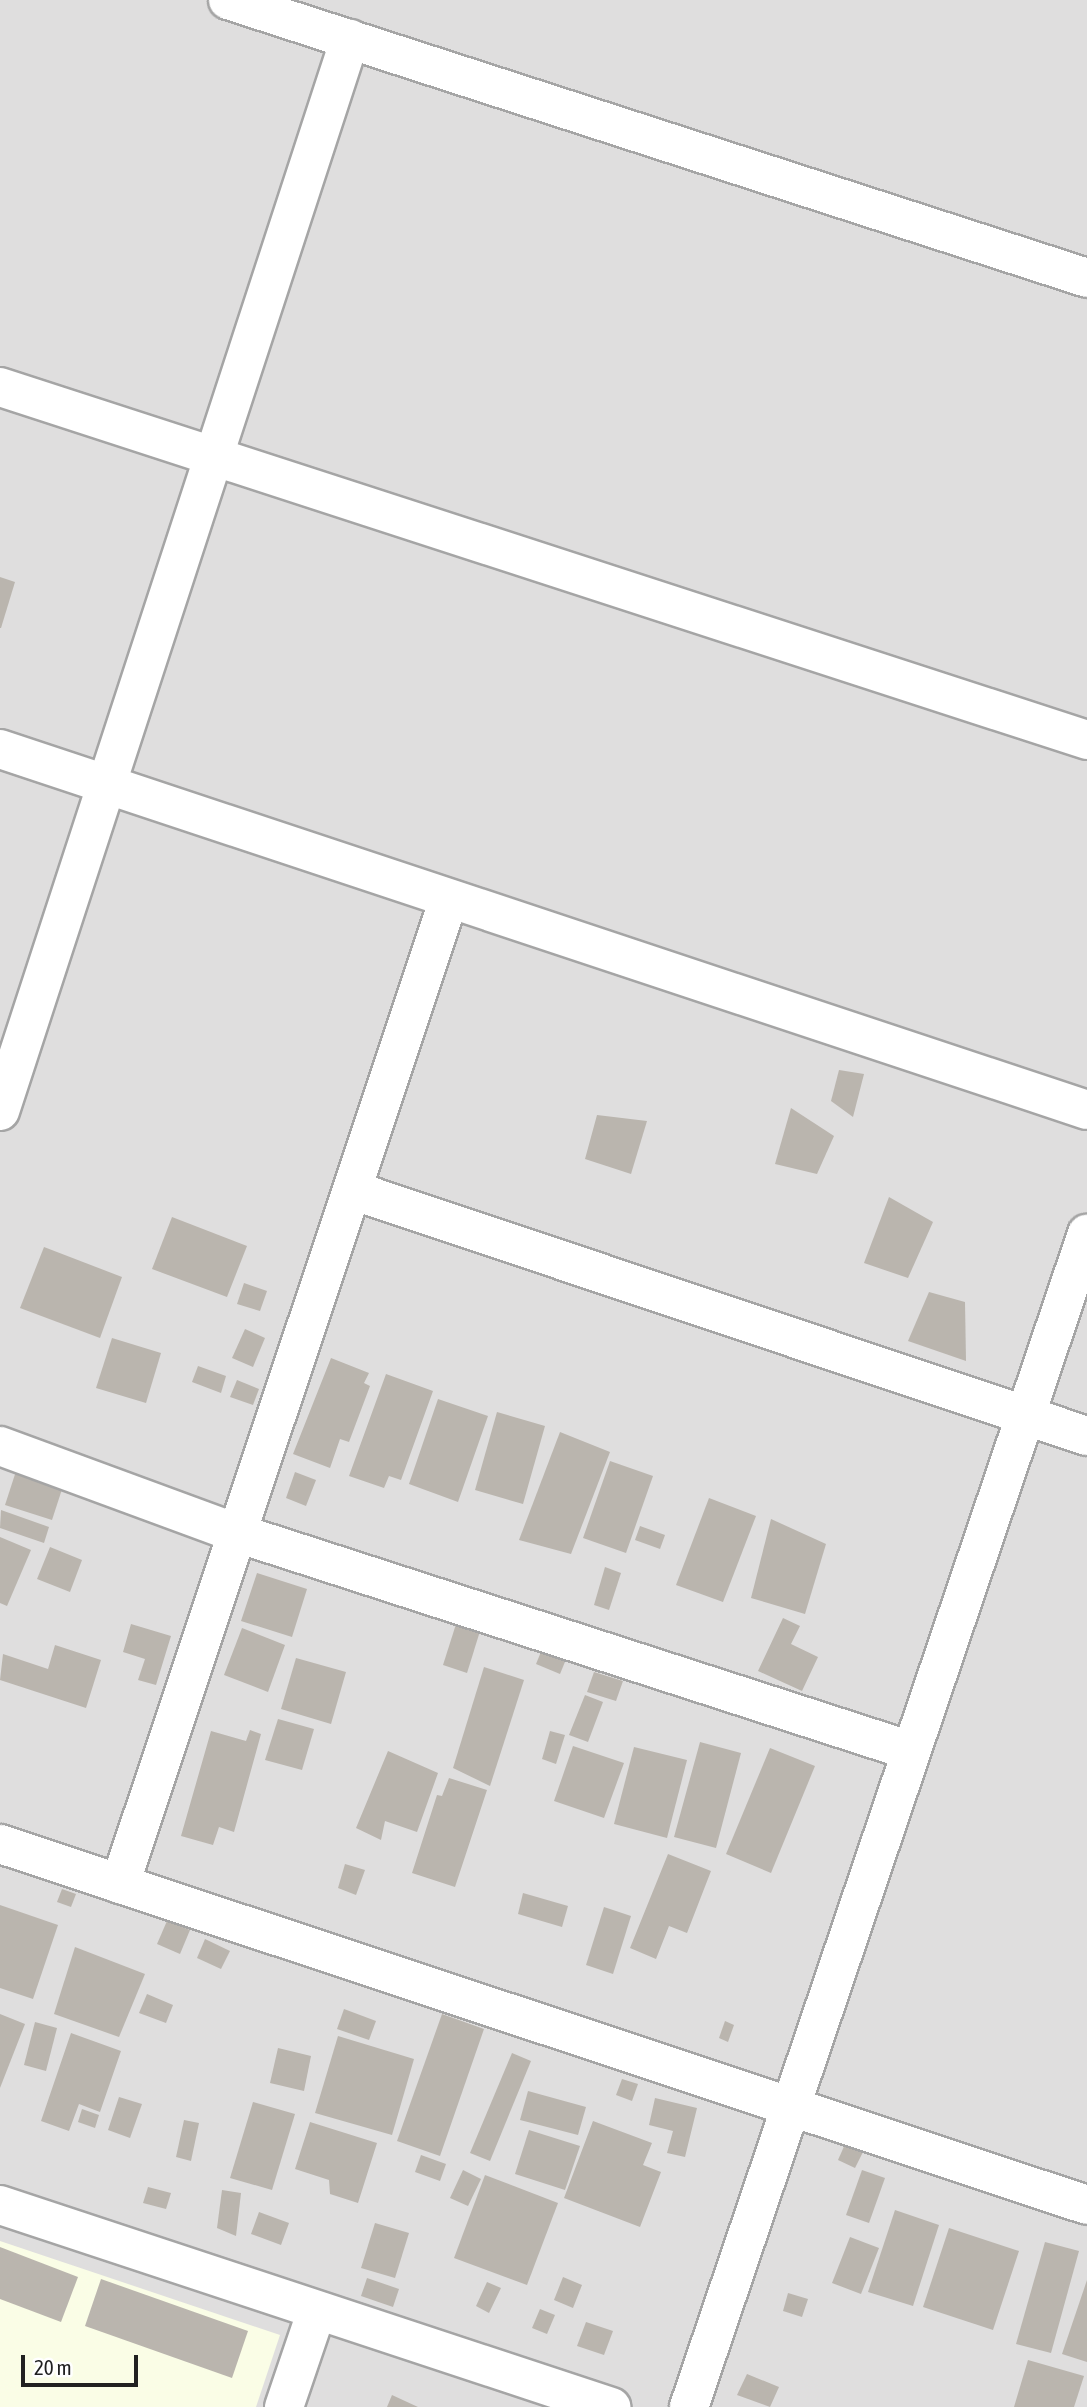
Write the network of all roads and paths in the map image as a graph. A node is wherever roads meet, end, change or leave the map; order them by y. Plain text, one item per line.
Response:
1 (228, 0) edge
2 (350, 39) junction
3 (1087, 278) edge
4 (0, 387) edge
5 (214, 457) junction
6 (1087, 740) edge
7 (0, 749) edge
8 (107, 785) junction
9 (449, 899) junction
10 (1087, 1110) edge
11 (0, 1111) edge
12 (352, 1190) junction
13 (1087, 1234) edge
14 (1026, 1415) junction
15 (1087, 1436) edge
16 (0, 1446) edge
17 (237, 1533) junction
18 (912, 1751) junction
19 (0, 1844) edge
20 (120, 1884) junction
21 (790, 2109) junction
22 (0, 2205) edge
23 (1087, 2205) edge
24 (317, 2310) junction
25 (284, 2407) edge
26 (611, 2407) edge
27 (689, 2407) edge

1 - 2 street
2 - 3 street
2 - 5 street
4 - 5 street
5 - 6 street
5 - 8 street
7 - 8 street
8 - 9 street
8 - 11 street
9 - 10 street
9 - 12 street
12 - 14 street
12 - 17 street
13 - 14 street
14 - 15 street
14 - 18 street
16 - 17 street
17 - 18 street
17 - 20 street
18 - 21 street
19 - 20 street
20 - 21 street
21 - 23 street
21 - 27 street
22 - 24 street
24 - 25 street
24 - 26 street

